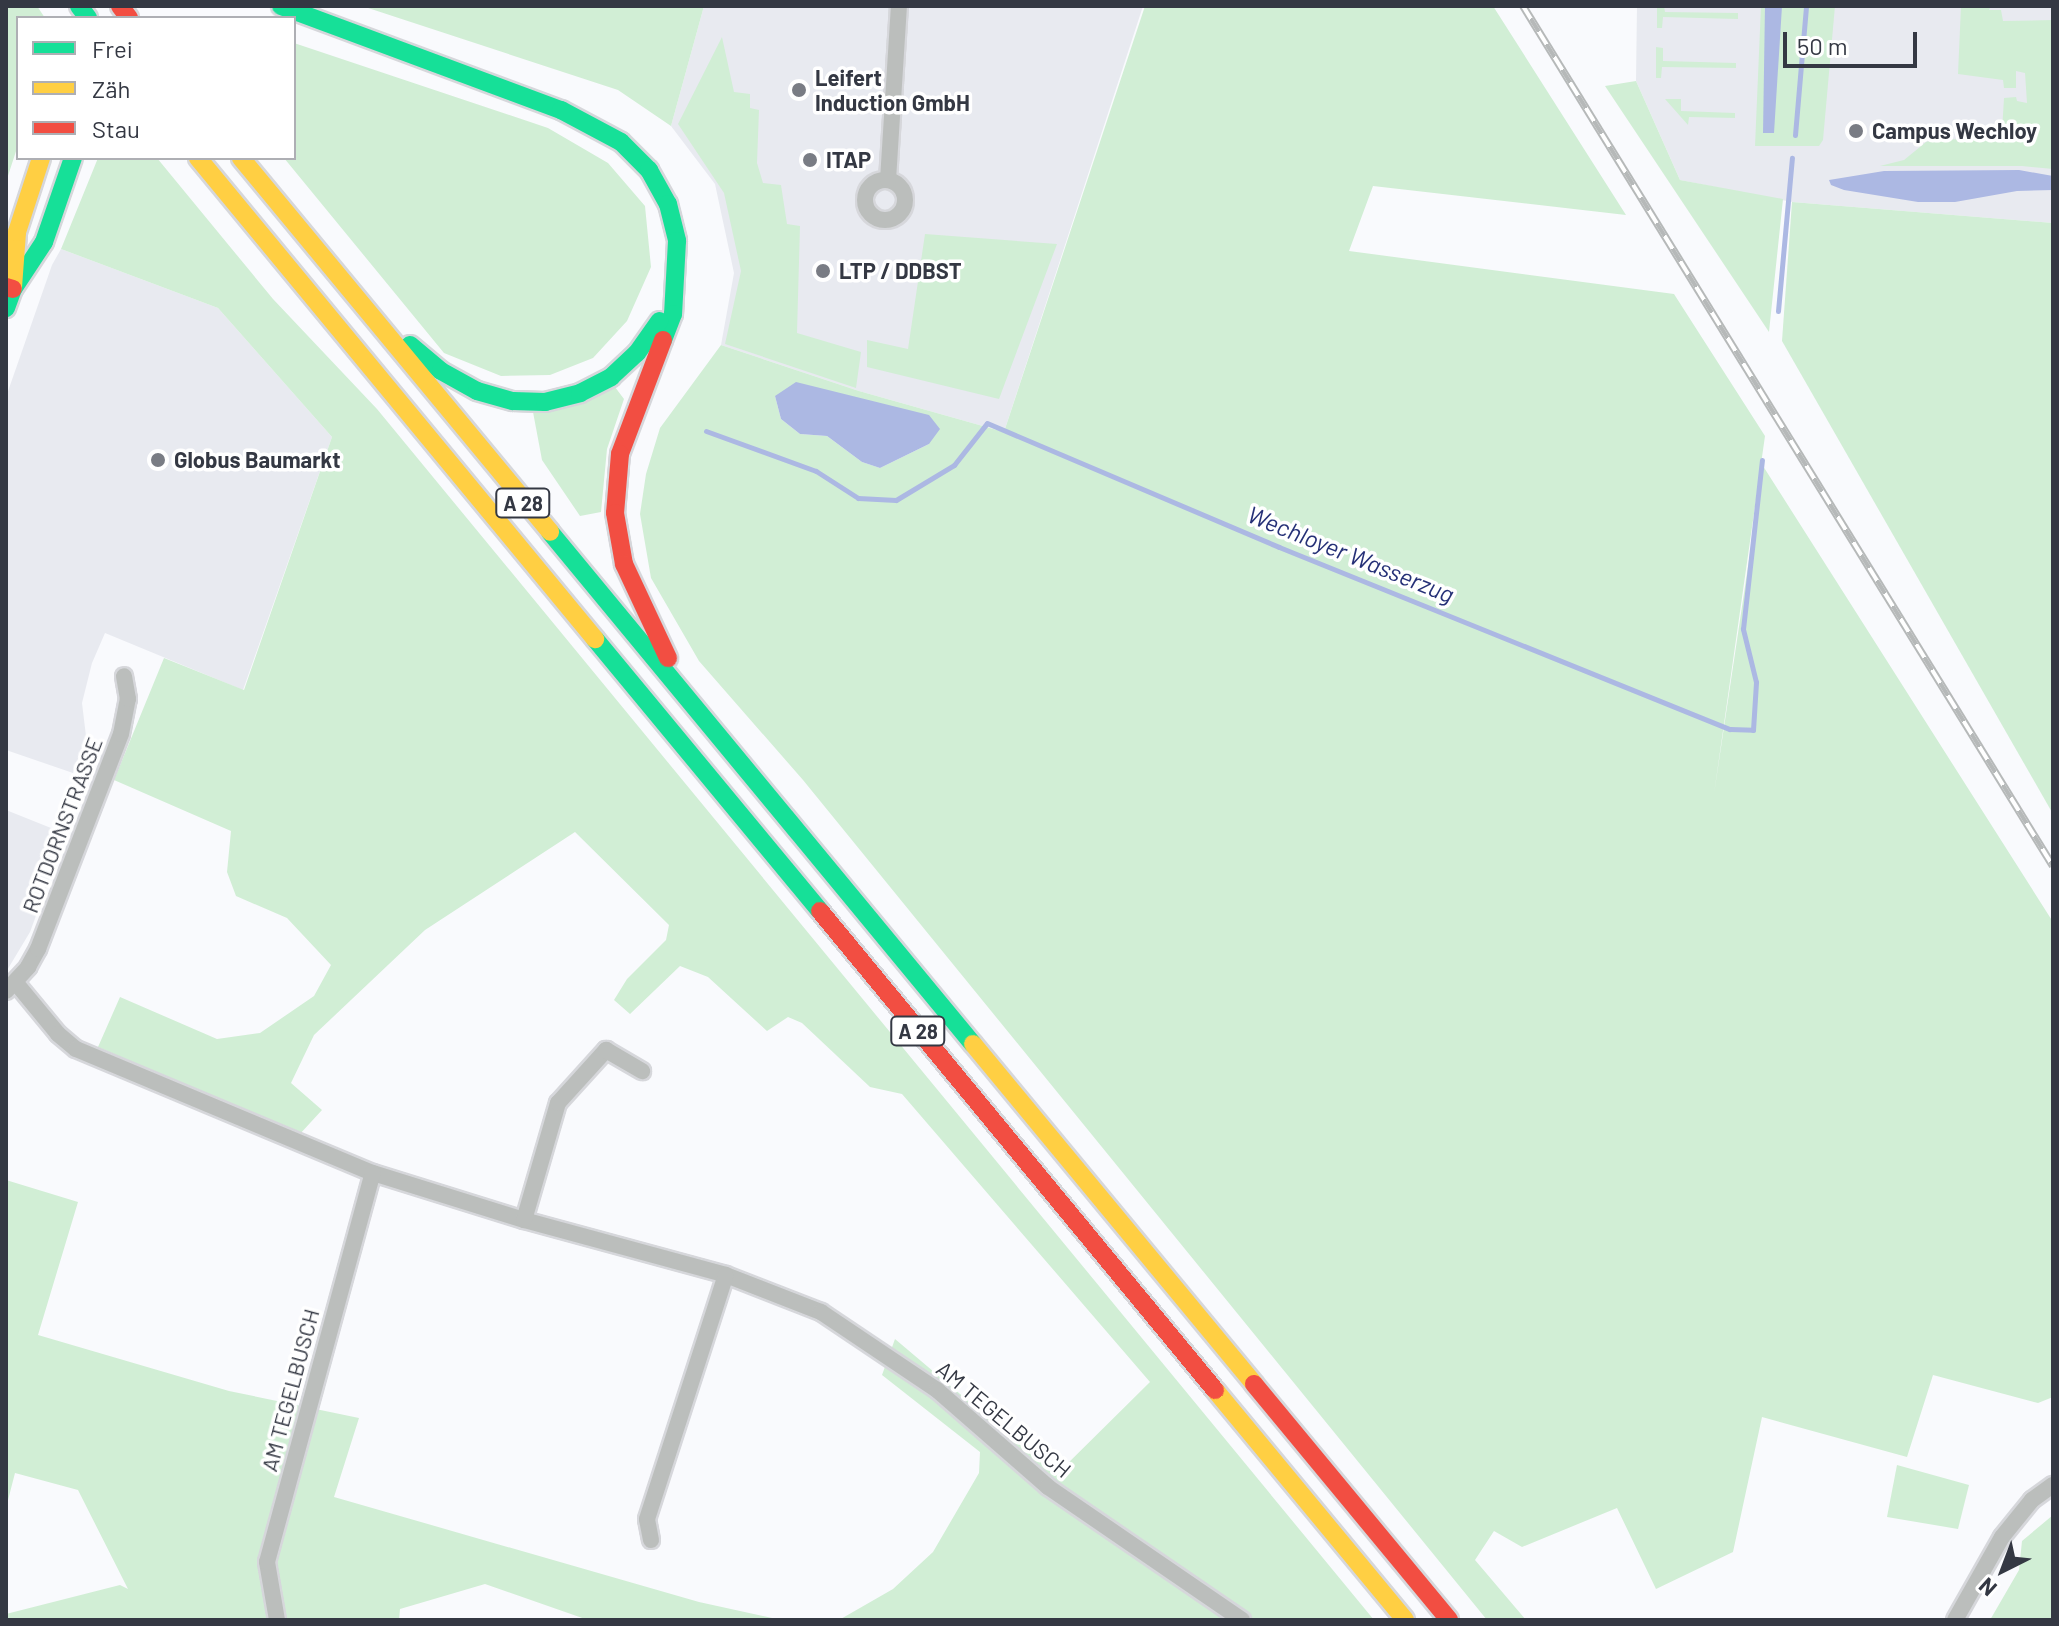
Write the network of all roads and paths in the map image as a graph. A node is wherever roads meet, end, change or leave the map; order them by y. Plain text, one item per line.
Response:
1 (281, 6) edge
2 (899, 6) edge
3 (40, 160) edge
4 (72, 160) edge
5 (200, 160) edge
6 (243, 160) edge
7 (888, 180) dead end
8 (678, 270) junction
9 (9, 288) edge
10 (356, 300) junction
11 (6, 308) edge
12 (124, 676) dead end
13 (691, 705) junction
14 (11, 987) edge
15 (642, 1071) dead end
16 (373, 1173) junction
17 (524, 1220) junction
18 (726, 1275) junction
19 (2053, 1485) edge
20 (651, 1540) dead end
21 (277, 1620) edge
22 (1242, 1620) edge
23 (1405, 1620) edge
24 (1449, 1620) edge
25 (1955, 1620) edge

1 - 8 main road
2 - 7 street
3 - 9 main road
4 - 9 main road
5 - 23 main road, A 28
6 - 10 main road, A 28
8 - 10 main road
8 - 13 main road
9 - 11 main road
10 - 13 main road, A 28
12 - 14 street, ROTDORNSTRASSE
13 - 24 main road, A 28
14 - 16 street, AM TEGELBUSCH
15 - 17 street
16 - 17 street, AM TEGELBUSCH
16 - 21 street, AM TEGELBUSCH
17 - 18 street, AM TEGELBUSCH
18 - 20 street
18 - 22 street, AM TEGELBUSCH
19 - 25 street

